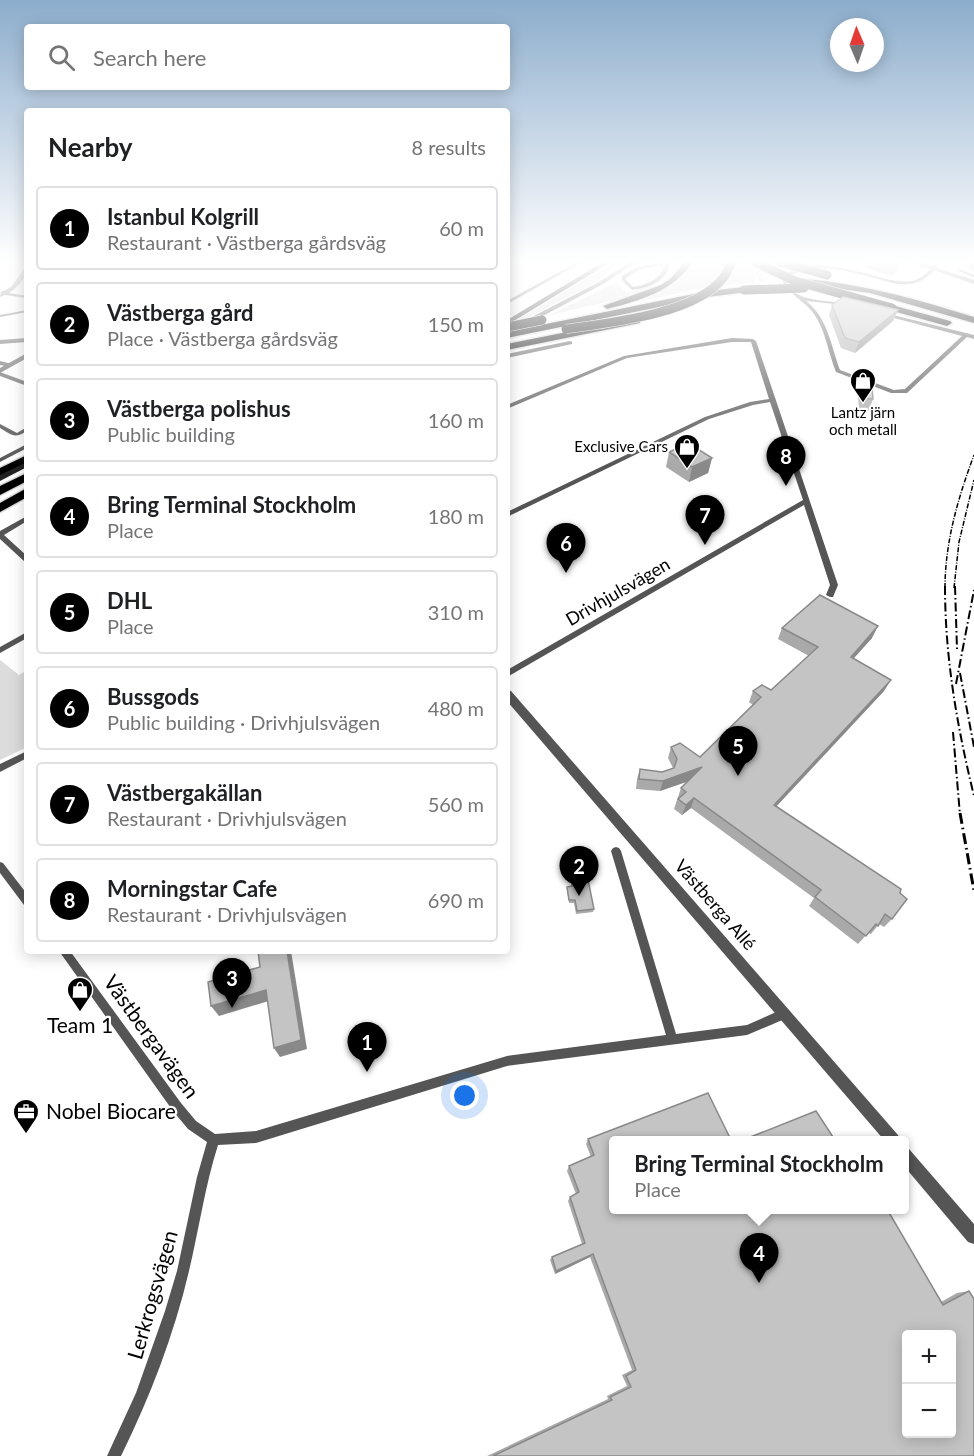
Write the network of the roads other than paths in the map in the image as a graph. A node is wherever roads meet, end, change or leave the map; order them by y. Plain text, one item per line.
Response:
1 (595, 330) edge
2 (823, 330) edge
3 (971, 330) edge
4 (510, 331) edge
5 (569, 336) junction
6 (974, 337) edge
7 (24, 340) edge
8 (0, 342) edge
9 (510, 346) edge
10 (510, 356) edge
11 (24, 357) edge
12 (0, 363) edge
13 (10, 365) junction
14 (0, 372) edge
15 (24, 383) edge
16 (772, 400) junction
17 (510, 406) edge
18 (0, 426) edge
19 (24, 431) edge
20 (24, 448) edge
21 (0, 460) edge
22 (24, 460) edge
23 (24, 466) edge
24 (0, 472) edge
25 (0, 478) edge
26 (24, 478) edge
27 (24, 486) edge
28 (0, 491) edge
29 (24, 496) edge
30 (0, 500) edge
31 (806, 501) junction
32 (24, 505) edge
33 (0, 510) edge
34 (510, 514) edge
35 (0, 518) edge
36 (24, 520) edge
37 (0, 535) edge
38 (24, 557) edge
39 (830, 596) dead end
40 (24, 637) edge
41 (0, 650) edge
42 (510, 672) edge
43 (510, 697) edge
44 (24, 756) edge
45 (0, 768) edge
46 (616, 850) dead end
47 (0, 866) edge
48 (24, 898) edge
49 (66, 954) edge
50 (783, 1014) junction
51 (673, 1040) junction
52 (890, 1136) edge
53 (214, 1140) junction
54 (909, 1160) edge
55 (974, 1236) edge
56 (114, 1456) edge

1 - 5 highway, bridge
2 - 3 street
3 - 6 street
4 - 5 highway
5 - 9 highway
5 - 10 street
7 - 8 street
11 - 13 street
12 - 13 street
13 - 14 street
14 - 15 street
16 - 17 street
16 - 31 street
16 - 34 street
18 - 19 street
20 - 21 street
22 - 24 highway
23 - 25 highway
26 - 28 highway
27 - 30 highway
29 - 33 highway
31 - 39 street
31 - 42 street, Drivhjulsvägen
32 - 35 highway
36 - 37 street
37 - 38 street
40 - 41 street
43 - 50 street, Västberga Allé
44 - 45 street
46 - 51 street
47 - 48 street
49 - 53 street, Västbergavägen
50 - 51 street
50 - 52 street, Västberga Allé
51 - 53 street
53 - 56 street, Lerkrogsvägen
54 - 55 street

